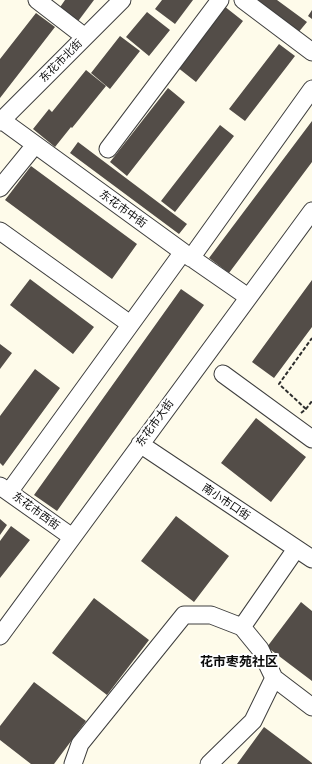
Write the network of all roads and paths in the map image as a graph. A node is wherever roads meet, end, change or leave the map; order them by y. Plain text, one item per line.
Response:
1 (37, 0) edge
2 (122, 0) edge
3 (220, 0) edge
4 (243, 0) edge
5 (85, 37) junction
6 (312, 52) edge
7 (312, 89) edge
8 (0, 120) edge
9 (35, 145) junction
10 (108, 149) dead end
11 (0, 188) edge
12 (312, 211) edge
13 (0, 231) edge
14 (187, 255) junction
15 (248, 297) junction
16 (130, 324) junction
17 (312, 338) edge
18 (223, 374) dead end
19 (306, 409) dead end
20 (312, 439) edge
21 (140, 444) junction
22 (4, 489) edge
23 (72, 537) junction
24 (296, 549) junction
25 (312, 559) edge
26 (242, 627) junction
27 (0, 636) edge
28 (274, 678) junction
29 (312, 707) edge
30 (73, 764) edge
31 (209, 764) edge

1 - 5 street
2 - 5 street, 东花市北街
3 - 10 street
4 - 6 street
5 - 8 street, 东花市北街
7 - 14 street
8 - 9 street, 东花市中街
9 - 11 street
9 - 14 street, 东花市中街
12 - 15 street, 东花市大街
13 - 16 street
14 - 15 street, 东花市中街
14 - 16 street
15 - 21 street, 东花市大街
16 - 22 street
17 - 19 path
18 - 20 street
21 - 23 street, 东花市大街
21 - 24 street, 南小市口街
22 - 23 street, 东花市西街
23 - 27 street, 东花市大街
24 - 25 street, 南小市口街
24 - 26 street
26 - 28 street
26 - 30 street
28 - 29 street
28 - 31 street

